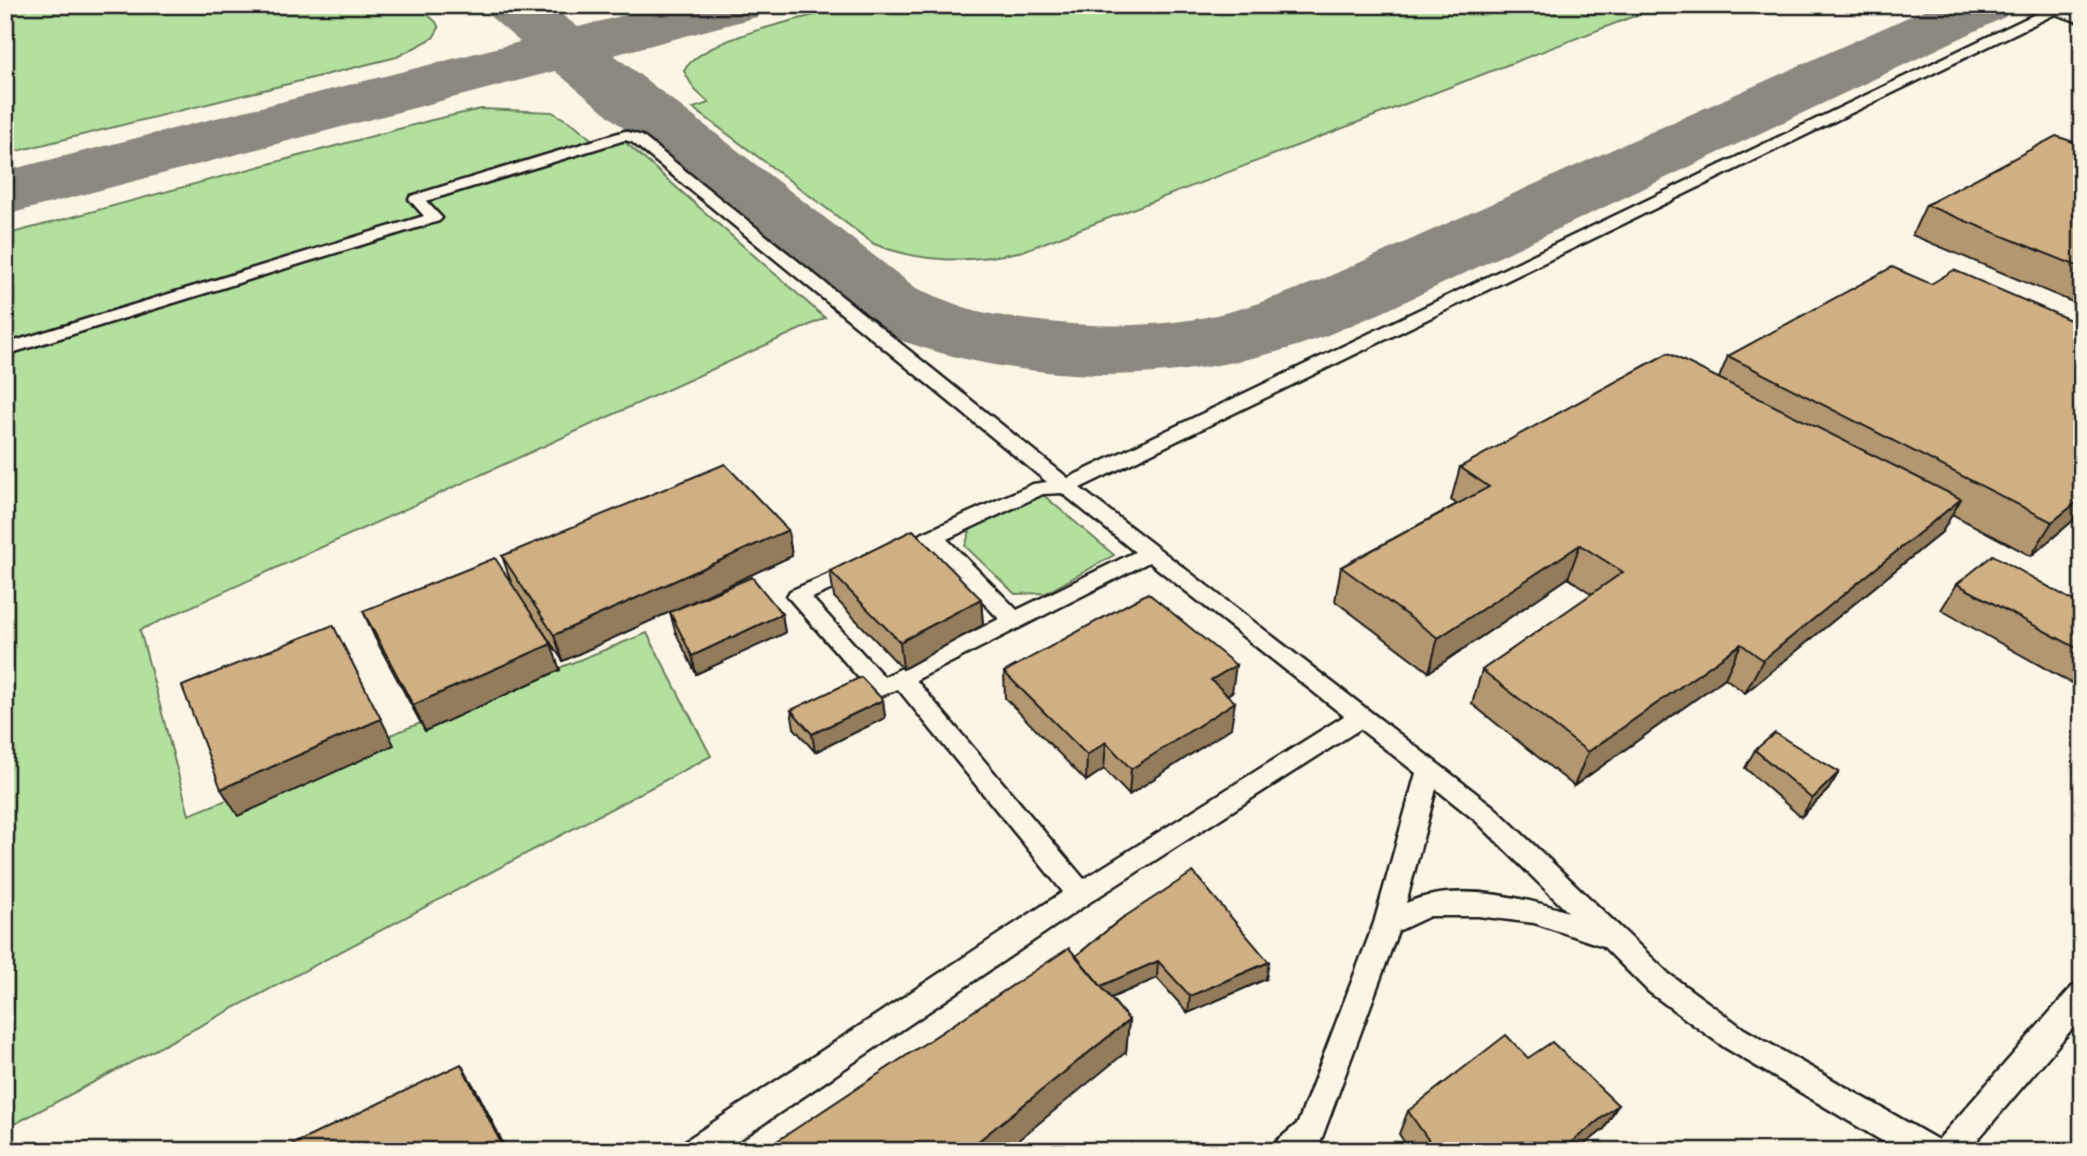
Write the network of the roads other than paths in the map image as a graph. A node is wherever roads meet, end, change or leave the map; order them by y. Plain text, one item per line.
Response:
1 (2059, 8) edge
2 (2082, 19) edge
3 (5, 350) edge
4 (1066, 487) junction
5 (933, 537) junction
6 (1150, 553) junction
7 (1014, 621) junction
8 (901, 677) junction
9 (1361, 717) junction
10 (1429, 770) junction
11 (1081, 894) junction
12 (1387, 923) junction
13 (1612, 937) junction
14 (2082, 996) edge
15 (696, 1151) edge
16 (1288, 1151) edge
17 (1928, 1151) edge
18 (1948, 1151) edge

1 - 2 lane
1 - 4 lane
3 - 4 lane
4 - 5 lane
4 - 6 lane
5 - 7 lane
5 - 8 lane
6 - 7 lane
6 - 9 lane
7 - 8 lane
8 - 11 lane
9 - 10 lane
9 - 11 lane
10 - 12 lane
10 - 13 lane
11 - 15 lane
12 - 13 lane
12 - 16 lane
13 - 17 lane
14 - 18 lane

